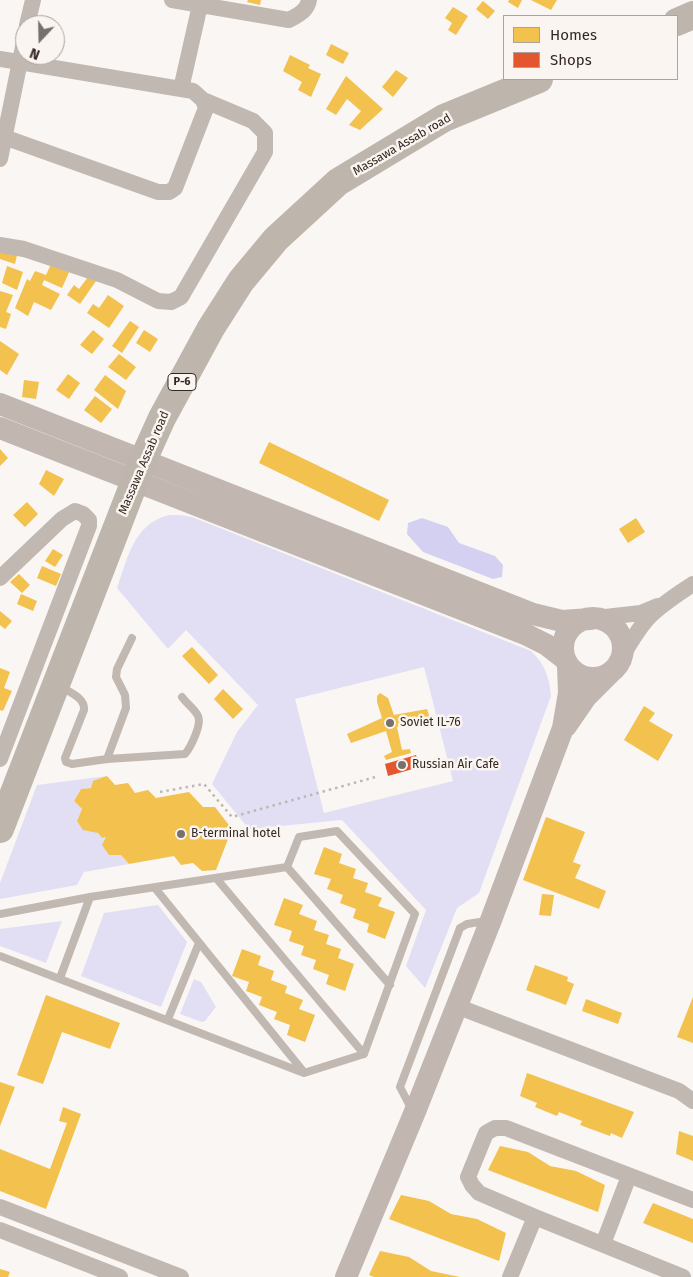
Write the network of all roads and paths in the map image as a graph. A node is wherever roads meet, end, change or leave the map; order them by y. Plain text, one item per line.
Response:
1 (33, 0) edge
2 (172, 0) edge
3 (308, 0) edge
4 (200, 5) junction
5 (30, 15) edge
6 (693, 15) edge
7 (678, 22) edge
8 (0, 59) edge
9 (15, 61) edge
10 (19, 65) edge
11 (38, 65) edge
12 (537, 80) edge
13 (181, 89) junction
14 (203, 100) junction
15 (4, 137) junction
16 (0, 159) edge
17 (0, 245) edge
18 (0, 404) edge
19 (0, 428) edge
20 (139, 470) junction
21 (0, 578) edge
22 (693, 584) edge
23 (665, 603) junction
24 (593, 618) junction
25 (132, 638) dead end
26 (566, 662) junction
27 (617, 665) junction
28 (56, 683) junction
29 (182, 697) dead end
30 (564, 728) junction
31 (0, 759) edge
32 (107, 759) junction
33 (379, 776) dead end
34 (160, 792) dead end
35 (0, 829) edge
36 (287, 868) junction
37 (216, 878) junction
38 (155, 888) junction
39 (90, 897) junction
40 (0, 914) edge
41 (491, 920) junction
42 (198, 942) junction
43 (0, 956) edge
44 (60, 978) junction
45 (390, 985) junction
46 (456, 1006) junction
47 (168, 1019) junction
48 (364, 1054) junction
49 (304, 1073) junction
50 (693, 1101) edge
51 (414, 1114) junction
52 (629, 1176) junction
53 (693, 1200) edge
54 (0, 1207) edge
55 (535, 1217) junction
56 (0, 1230) edge
57 (603, 1244) junction
58 (120, 1277) edge
59 (182, 1277) edge
60 (346, 1277) edge
61 (510, 1277) edge
62 (683, 1277) edge

1 - 5 street
2 - 4 street
3 - 4 street
4 - 13 street
6 - 7 highway
8 - 9 street
10 - 15 street
11 - 13 street
12 - 20 highway, Massawa Assab road / P-6
13 - 14 street
14 - 15 street
14 - 17 street
15 - 16 street
18 - 20 street
19 - 20 street
20 - 24 street
20 - 26 street
20 - 28 highway, Massawa Assab road / P-6
21 - 31 street
22 - 23 street
23 - 24 street
23 - 27 street
24 - 26 street
24 - 27 street
25 - 32 lane
26 - 27 street
26 - 30 street
27 - 30 street
28 - 32 lane
28 - 35 highway, Massawa Assab road / P-6
29 - 32 lane
30 - 41 street
33 - 34 path
36 - 37 lane
36 - 45 lane
36 - 45 lane
37 - 38 lane
37 - 48 lane
38 - 39 lane
38 - 42 lane
39 - 40 lane
39 - 44 lane
41 - 46 street
41 - 51 lane
42 - 47 lane
42 - 49 lane
43 - 44 lane
44 - 47 lane
45 - 48 lane
46 - 50 street
46 - 51 street
47 - 49 lane
48 - 49 lane
51 - 60 street
52 - 53 street
52 - 55 street
52 - 57 street
54 - 59 street
55 - 57 street
55 - 61 street
56 - 58 street
57 - 62 street

